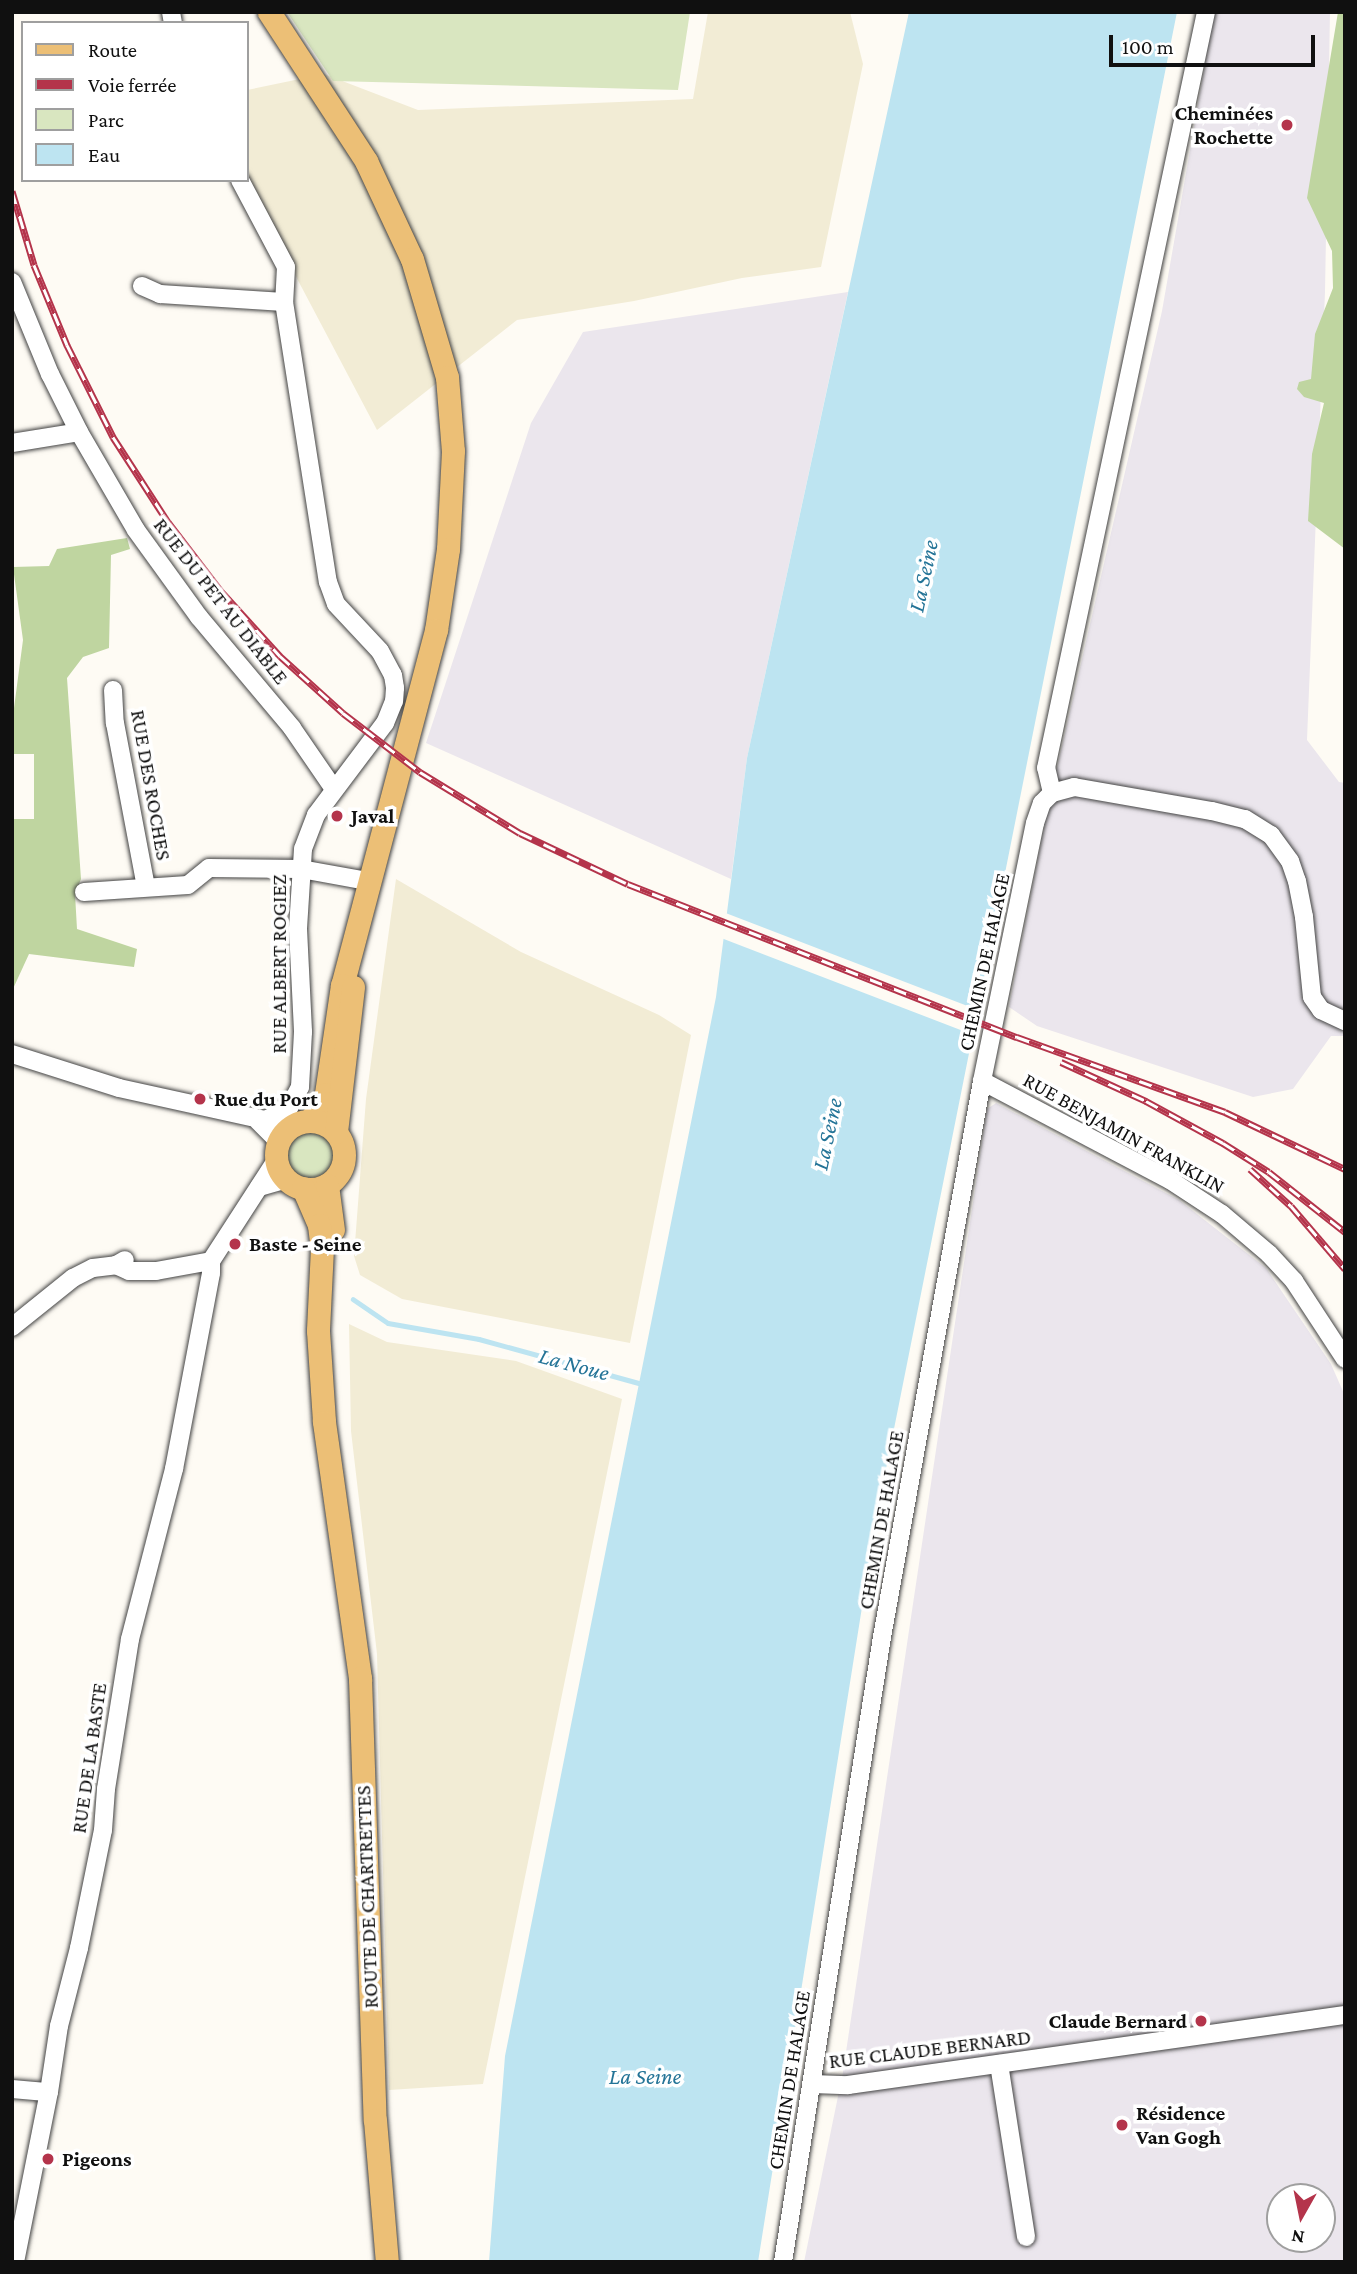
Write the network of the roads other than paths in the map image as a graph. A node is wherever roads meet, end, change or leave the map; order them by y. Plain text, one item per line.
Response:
1 (269, 12) edge
2 (1206, 12) edge
3 (241, 182) edge
4 (12, 282) edge
5 (142, 286) dead end
6 (284, 302) junction
7 (79, 432) junction
8 (12, 443) edge
9 (113, 690) dead end
10 (334, 789) junction
11 (1052, 793) junction
12 (301, 869) junction
13 (368, 881) junction
14 (146, 887) junction
15 (84, 892) dead end
16 (352, 949) junction
17 (1345, 1021) edge
18 (12, 1054) edge
19 (982, 1081) junction
20 (260, 1119) junction
21 (304, 1122) junction
22 (336, 1132) junction
23 (287, 1167) junction
24 (327, 1185) junction
25 (211, 1261) junction
26 (12, 1327) edge
27 (1345, 1359) edge
28 (341, 1533) junction
29 (1345, 2015) edge
30 (999, 2064) junction
31 (812, 2084) junction
32 (12, 2089) edge
33 (49, 2092) junction
34 (1026, 2237) dead end
35 (15, 2262) edge
36 (387, 2262) edge
37 (783, 2262) edge

1 - 13 main road
2 - 11 street
3 - 6 street, RUE ALBERT ROGIEZ
4 - 7 street, RUE DU PET AU DIABLE
5 - 6 street
6 - 10 street, RUE ALBERT ROGIEZ
7 - 8 street
7 - 10 street, RUE DU PET AU DIABLE
9 - 14 street, RUE DES ROCHES
10 - 12 street, RUE ALBERT ROGIEZ
11 - 17 street
11 - 19 street, CHEMIN DE HALAGE
12 - 13 street, RUE DES ROCHES
12 - 14 street, RUE DES ROCHES
12 - 20 street, RUE ALBERT ROGIEZ
13 - 16 main road
14 - 15 street, RUE DES ROCHES
16 - 21 main road
16 - 22 main road
18 - 20 street
19 - 27 street, RUE BENJAMIN FRANKLIN
19 - 31 street, CHEMIN DE HALAGE
20 - 21 street
20 - 23 street
21 - 22 main road
21 - 23 main road
22 - 24 main road
23 - 24 main road
23 - 25 street
23 - 28 main road, ROUTE DE CHARTRETTES
24 - 28 main road, ROUTE DE CHARTRETTES
25 - 26 street
25 - 33 street, RUE DE LA BASTE
28 - 36 main road, ROUTE DE CHARTRETTES
29 - 30 street, RUE CLAUDE BERNARD
30 - 31 street, RUE CLAUDE BERNARD
30 - 34 street
31 - 37 street, CHEMIN DE HALAGE
32 - 33 street
33 - 35 street, RUE DE LA BASTE

